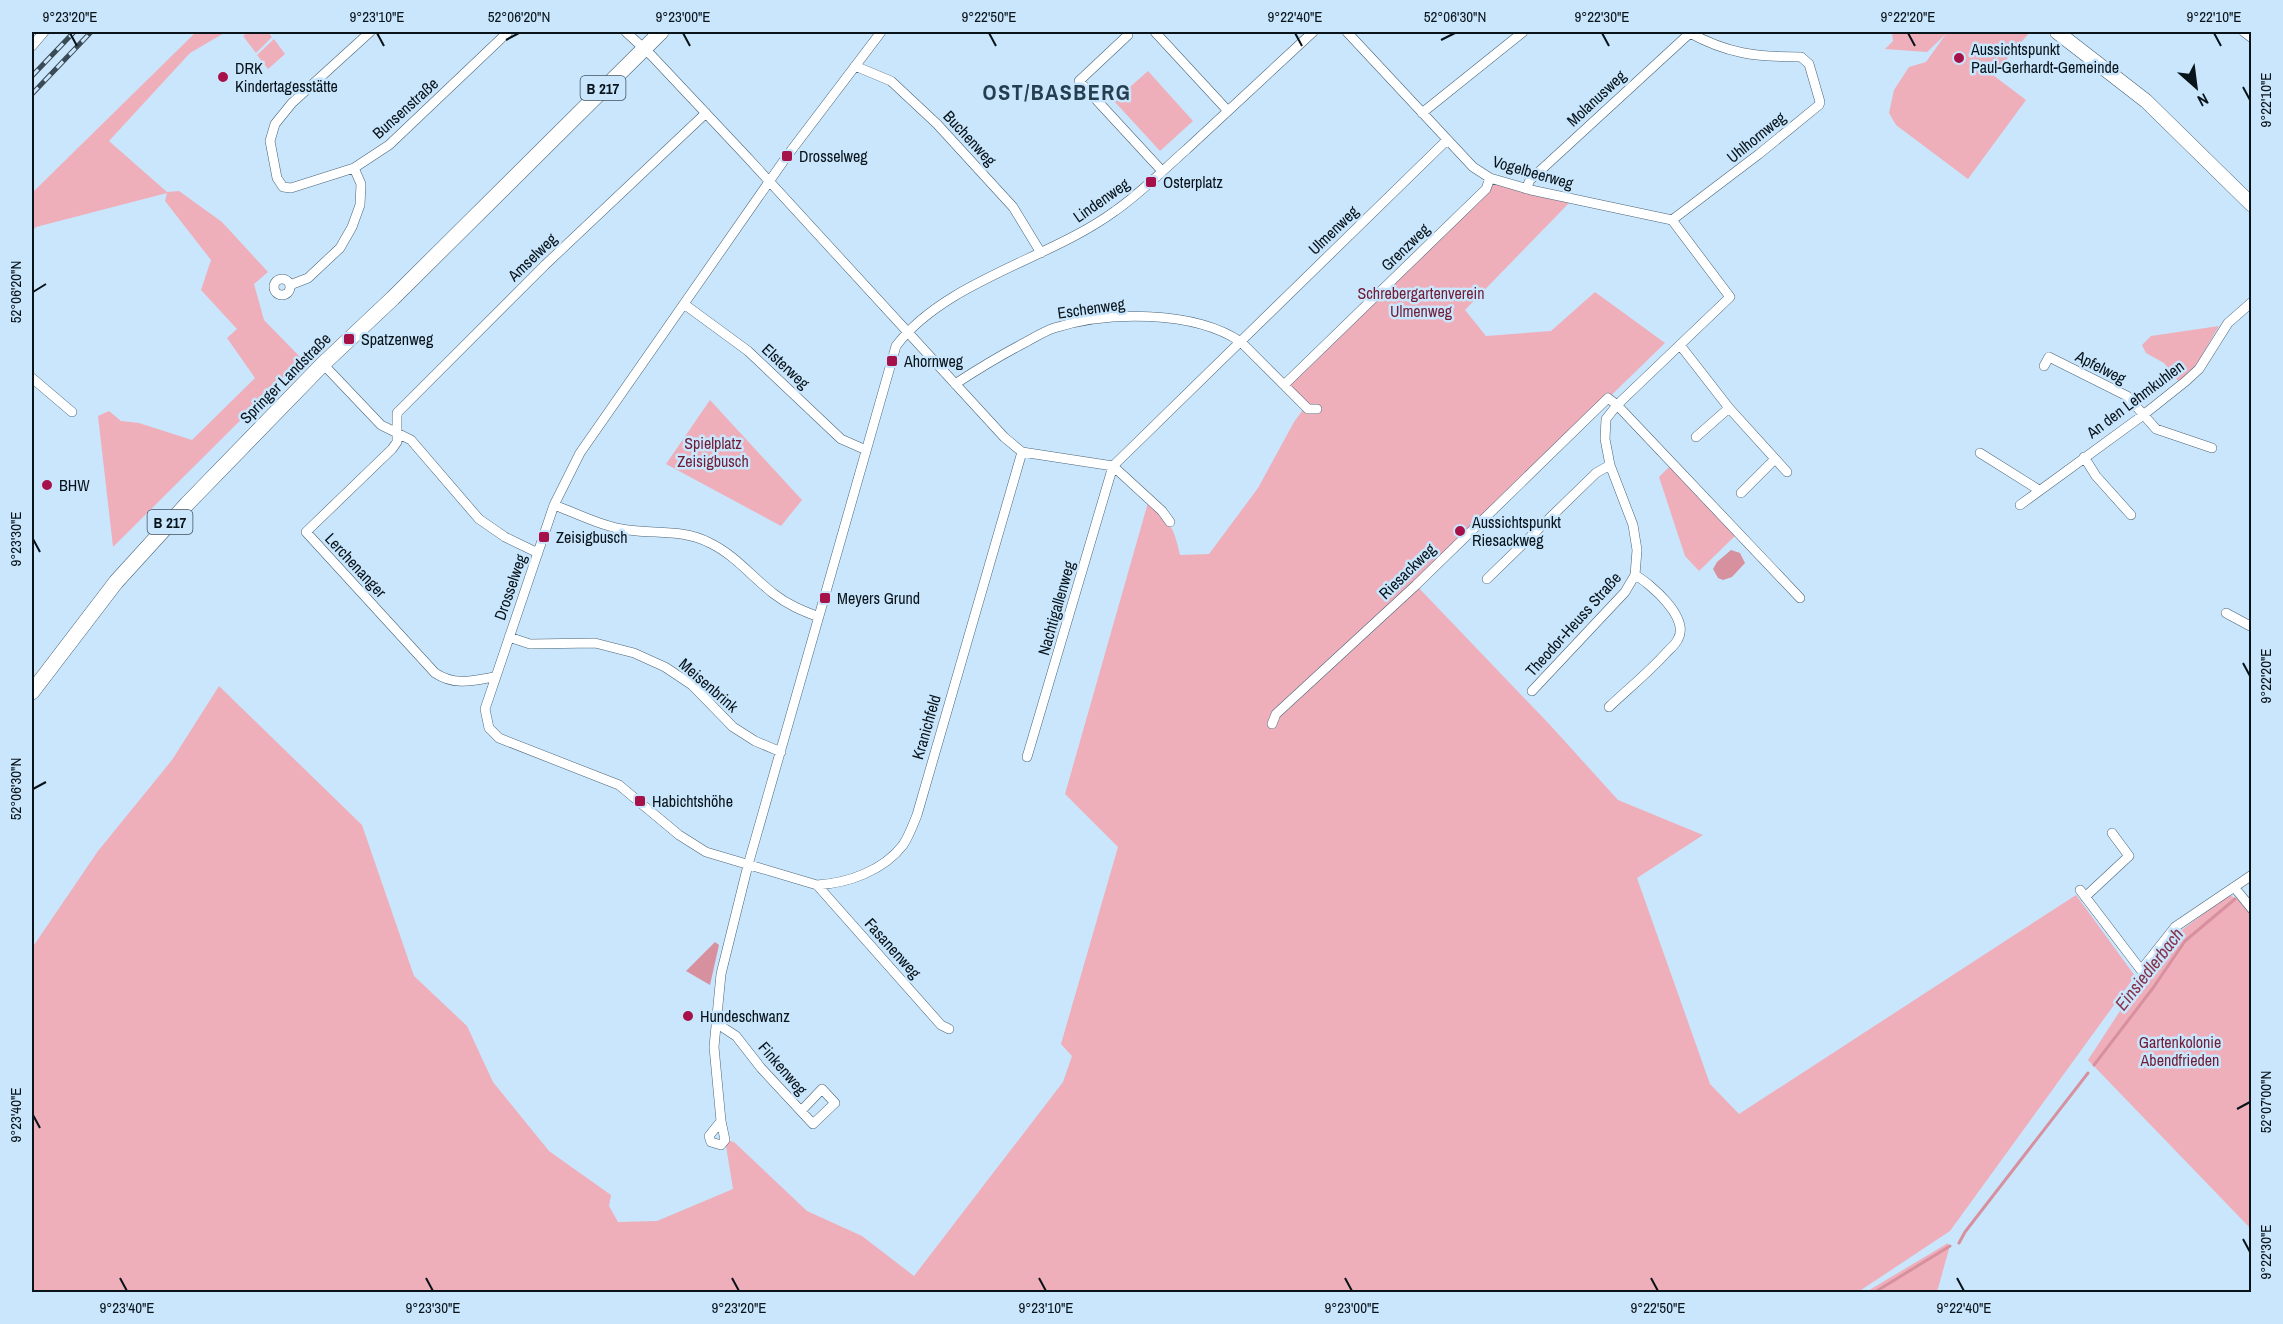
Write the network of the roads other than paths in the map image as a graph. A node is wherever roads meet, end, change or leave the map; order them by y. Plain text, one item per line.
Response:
1 (44, 32) edge
2 (370, 32) edge
3 (508, 32) edge
4 (626, 32) edge
5 (661, 32) edge
6 (881, 32) edge
7 (1155, 32) edge
8 (1313, 32) edge
9 (1347, 32) edge
10 (1522, 32) edge
11 (1689, 32) edge
12 (2057, 32) edge
13 (2244, 32) edge
14 (1128, 33) edge
15 (2252, 38) edge
16 (32, 46) edge
17 (644, 48) junction
18 (855, 66) junction
19 (1228, 111) junction
20 (1422, 112) junction
21 (706, 113) junction
22 (1447, 140) junction
23 (354, 168) junction
24 (1162, 171) junction
25 (1490, 178) junction
26 (771, 183) junction
27 (1527, 189) junction
28 (2252, 205) edge
29 (1672, 220) junction
30 (1041, 253) junction
31 (290, 285) dead end
32 (2252, 302) edge
33 (684, 304) junction
34 (907, 332) junction
35 (1241, 342) junction
36 (1680, 345) junction
37 (323, 364) junction
38 (2044, 366) dead end
39 (32, 378) edge
40 (956, 384) junction
41 (1284, 385) junction
42 (1617, 405) junction
43 (1729, 408) junction
44 (1317, 409) dead end
45 (72, 412) dead end
46 (2142, 416) junction
47 (397, 433) junction
48 (1696, 437) dead end
49 (2212, 448) dead end
50 (866, 450) junction
51 (1022, 453) junction
52 (1980, 453) dead end
53 (2084, 457) junction
54 (1775, 459) junction
55 (1610, 465) junction
56 (1113, 466) junction
57 (1787, 472) dead end
58 (2039, 490) junction
59 (1741, 493) dead end
60 (554, 505) junction
61 (2019, 505) dead end
62 (2130, 515) dead end
63 (1170, 522) dead end
64 (538, 552) junction
65 (1635, 575) junction
66 (1487, 579) dead end
67 (1800, 598) dead end
68 (2226, 613) dead end
69 (819, 617) junction
70 (2252, 627) edge
71 (509, 637) junction
72 (494, 677) junction
73 (1533, 691) dead end
74 (32, 692) edge
75 (1609, 707) dead end
76 (1272, 724) dead end
77 (781, 752) junction
78 (1028, 757) dead end
79 (2112, 833) dead end
80 (748, 865) junction
81 (2252, 874) edge
82 (817, 885) junction
83 (2234, 887) junction
84 (2252, 909) edge
85 (716, 1023) junction
86 (949, 1029) dead end
87 (801, 1111) dead end
88 (721, 1121) dead end

1 - 16 street
2 - 23 street, Bunsenstraße
3 - 23 street, Bunsenstraße
4 - 17 street
5 - 17 main road, Springer Landstraße / B 217
6 - 18 street, Drosselweg
7 - 19 street
8 - 19 street, Lindenweg
9 - 20 street, Vogelbeerweg
10 - 20 street
11 - 27 street, Molanusweg
11 - 29 street, Uhlhornweg
12 - 28 main road
13 - 15 street
14 - 24 street
17 - 21 street
17 - 37 main road, Springer Landstraße / B 217
18 - 26 street, Drosselweg
18 - 30 street, Buchenweg
19 - 24 street, Lindenweg
20 - 22 street, Vogelbeerweg
21 - 26 street
21 - 47 street, Amselweg
22 - 25 street, Vogelbeerweg
22 - 35 street, Ulmenweg
23 - 31 street
24 - 30 street, Lindenweg
25 - 27 street, Vogelbeerweg
25 - 41 street, Grenzweg
26 - 33 street, Drosselweg
26 - 34 street
27 - 29 street, Vogelbeerweg
29 - 36 street, Riesackweg
30 - 34 street, Lindenweg
32 - 46 street, An den Lehmkuhlen
33 - 50 street, Elsterweg
33 - 60 street, Drosselweg
34 - 40 street
34 - 50 street
35 - 40 street, Eschenweg
35 - 41 street
35 - 56 street, Ulmenweg
36 - 42 street, Riesackweg
36 - 43 street
37 - 47 street
37 - 74 main road, Springer Landstraße / B 217
38 - 46 street, Apfelweg
39 - 45 street
40 - 51 street
41 - 44 street
42 - 55 street, Theodor-Heuss Straße
42 - 67 street
42 - 76 street, Riesackweg
43 - 48 street
43 - 54 street
46 - 49 street
46 - 53 street, An den Lehmkuhlen
47 - 64 street
47 - 72 street, Lerchenanger
50 - 69 street
51 - 56 street
51 - 82 street, Kranichfeld
52 - 58 street
53 - 58 street, An den Lehmkuhlen
53 - 62 street
54 - 57 street
54 - 59 street
55 - 65 street, Theodor-Heuss Straße
55 - 66 street
56 - 63 street
56 - 78 street, Nachtigallenweg
58 - 61 street, An den Lehmkuhlen
60 - 64 street, Drosselweg
60 - 69 street
64 - 71 street, Drosselweg
65 - 73 street, Theodor-Heuss Straße
65 - 75 street
68 - 70 street
69 - 77 street
71 - 72 street
71 - 77 street, Meisenbrink
72 - 80 street
77 - 80 street
79 - 83 street
80 - 82 street, Kranichfeld
80 - 85 street
81 - 83 street
82 - 86 street, Fasanenweg
83 - 84 street
85 - 87 street, Finkenweg
85 - 88 street

